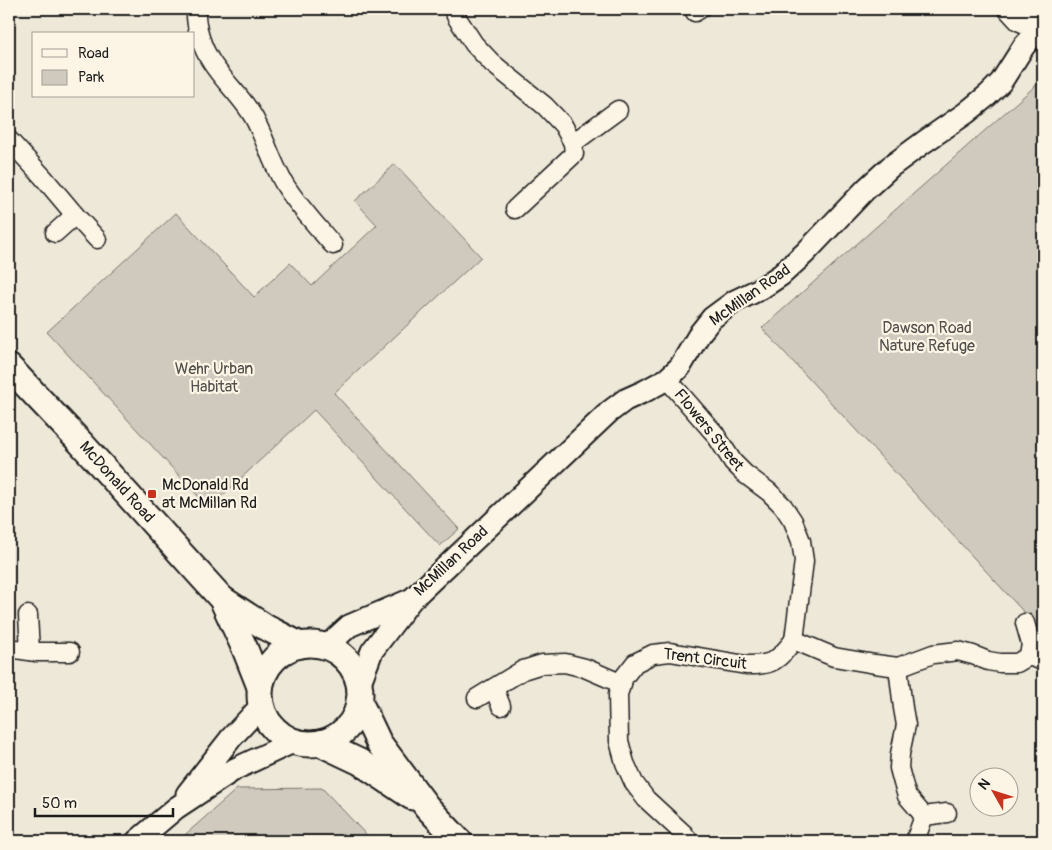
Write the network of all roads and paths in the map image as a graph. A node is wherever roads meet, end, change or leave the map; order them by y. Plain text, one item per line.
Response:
1 (196, 9) edge
2 (452, 9) edge
3 (1007, 9) edge
4 (1027, 9) edge
5 (1041, 29) edge
6 (618, 110) dead end
7 (9, 140) edge
8 (573, 143) junction
9 (515, 209) dead end
10 (75, 216) junction
11 (55, 233) dead end
12 (97, 239) dead end
13 (333, 245) dead end
14 (9, 368) edge
15 (667, 379) junction
16 (222, 600) junction
17 (411, 600) junction
18 (28, 615) dead end
19 (1025, 623) dead end
20 (794, 640) junction
21 (300, 645) junction
22 (326, 647) junction
23 (9, 648) edge
24 (30, 651) junction
25 (70, 652) dead end
26 (1036, 658) edge
27 (898, 667) junction
28 (622, 684) junction
29 (494, 688) junction
30 (359, 693) junction
31 (260, 696) junction
32 (477, 698) dead end
33 (501, 706) dead end
34 (293, 742) junction
35 (320, 744) junction
36 (427, 807) junction
37 (176, 808) junction
38 (946, 813) dead end
39 (924, 816) junction
40 (137, 841) edge
41 (459, 841) edge
42 (689, 841) edge
43 (915, 841) edge

1 - 13 street
2 - 8 street
3 - 5 street
4 - 5 street
5 - 15 street, McMillan Road
6 - 8 street
7 - 10 street
8 - 9 street
10 - 11 street
10 - 12 street
14 - 16 main road, McDonald Road
15 - 17 street, McMillan Road
15 - 20 street, Flowers Street
16 - 21 main road, McDonald Road
16 - 31 main road, McDonald Road
17 - 22 street, McMillan Road
17 - 30 street, McMillan Road
18 - 24 street
19 - 26 street
20 - 27 street
20 - 28 street, Trent Circuit
21 - 22 main road
21 - 31 main road
22 - 30 main road
23 - 24 street
24 - 25 street
26 - 27 street
27 - 39 street
28 - 29 street
28 - 42 street, Trent Circuit
29 - 32 street
29 - 33 street
30 - 35 main road
30 - 36 main road
31 - 34 main road
31 - 37 street
34 - 35 main road
34 - 37 street
35 - 36 main road
36 - 41 main road
37 - 40 street
38 - 39 street
39 - 43 street

